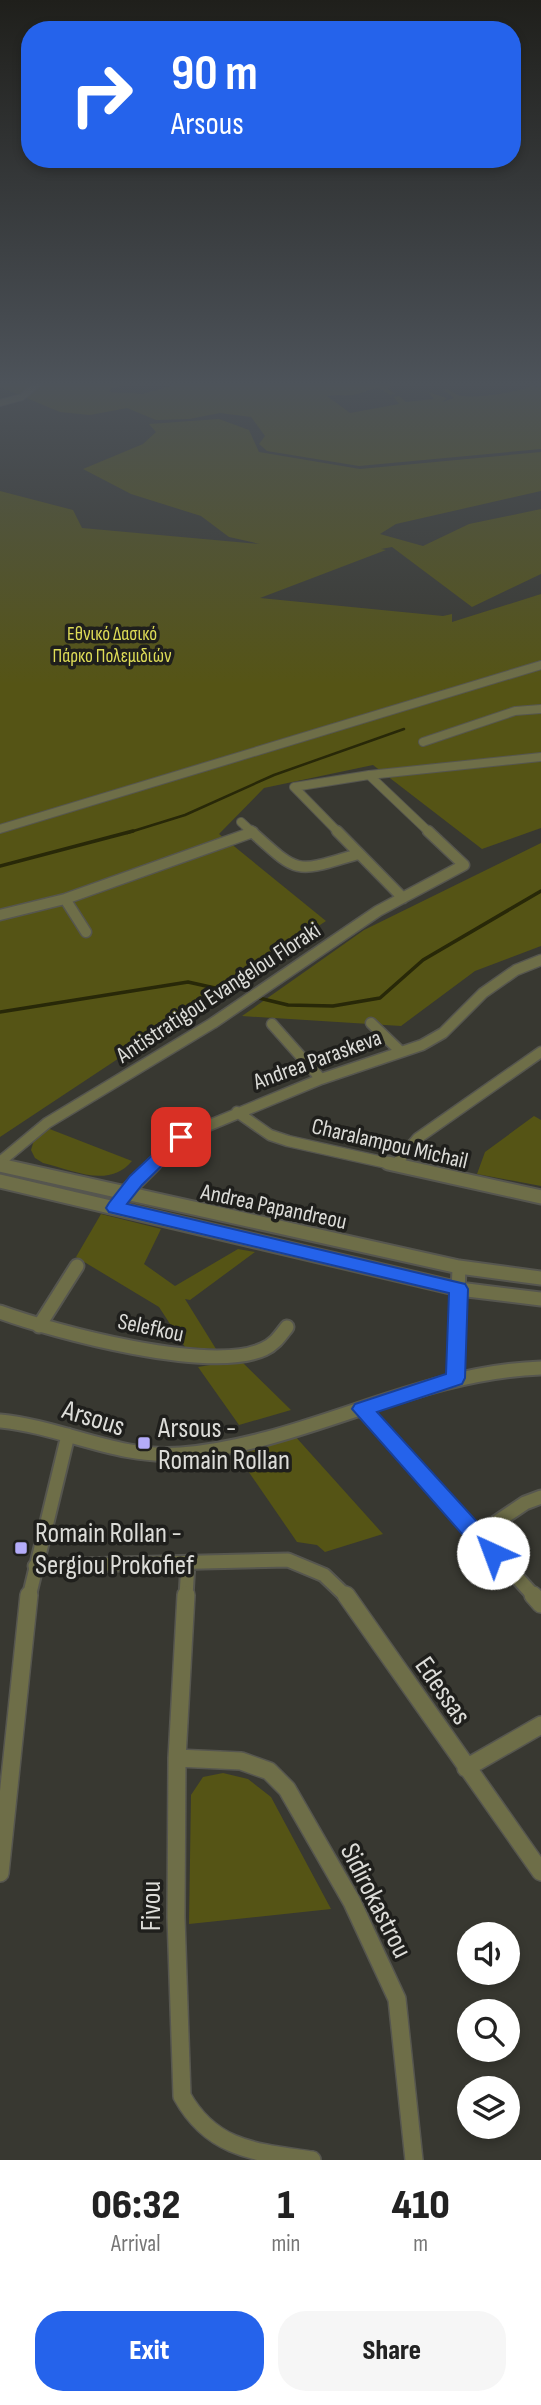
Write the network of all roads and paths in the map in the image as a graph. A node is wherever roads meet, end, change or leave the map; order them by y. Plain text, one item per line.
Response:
1 (541, 665) edge
2 (541, 709) edge
3 (423, 742) dead end
4 (541, 757) edge
5 (369, 775) junction
6 (241, 822) dead end
7 (0, 829) edge
8 (253, 832) junction
9 (358, 854) junction
10 (403, 898) junction
11 (65, 899) junction
12 (0, 915) edge
13 (86, 932) dead end
14 (541, 960) edge
15 (371, 1023) dead end
16 (272, 1024) dead end
17 (400, 1051) junction
18 (541, 1052) edge
19 (321, 1079) junction
20 (237, 1112) junction
21 (0, 1164) edge
22 (396, 1164) junction
23 (0, 1181) edge
24 (122, 1195) junction
25 (541, 1197) edge
26 (115, 1208) junction
27 (77, 1265) dead end
28 (459, 1268) junction
29 (541, 1278) edge
30 (459, 1289) junction
31 (541, 1299) edge
32 (0, 1312) edge
33 (39, 1326) junction
34 (287, 1327) dead end
35 (541, 1368) edge
36 (455, 1378) junction
37 (362, 1409) junction
38 (0, 1421) edge
39 (68, 1435) junction
40 (541, 1497) edge
41 (477, 1536) junction
42 (188, 1562) junction
43 (34, 1566) junction
44 (541, 1604) edge
45 (541, 1724) edge
46 (177, 1758) junction
47 (466, 1768) junction
48 (0, 1872) edge
49 (541, 1872) edge
50 (312, 2160) edge
51 (414, 2160) edge

1 - 7 street
2 - 3 street
4 - 5 street
5 - 9 street
5 - 10 street, Antistratigou Evangelou Floraki
6 - 8 street
8 - 9 street
8 - 11 street
9 - 10 street
10 - 21 street, Antistratigou Evangelou Floraki
11 - 12 street
11 - 13 street
14 - 17 street, Andrea Paraskeva
15 - 17 street
16 - 19 street
17 - 19 street, Andrea Paraskeva
18 - 22 street
19 - 20 street, Andrea Paraskeva
20 - 22 street, Charalampou Michail
20 - 24 street, Andrea Paraskeva
21 - 24 street, Andrea Papandreou
22 - 25 street, Charalampou Michail
23 - 26 street, Andrea Papandreou
24 - 26 street, Andrea Paraskeva
24 - 28 street, Andrea Papandreou
26 - 30 street, Andrea Papandreou
27 - 33 street
28 - 29 street, Andrea Papandreou
28 - 30 street
30 - 31 street, Andrea Papandreou
30 - 36 street
32 - 33 street, Selefkou
33 - 34 street, Selefkou
35 - 36 street, Arsous
36 - 37 street, Arsous
37 - 39 street, Arsous
37 - 41 street
38 - 39 street, Arsous
39 - 43 street
40 - 41 street
41 - 44 street
42 - 43 street
42 - 46 street, Fivou
42 - 47 street, Edessas
43 - 48 street
45 - 47 street
46 - 50 street, Fivou
46 - 51 street, Sidirokastrou
47 - 49 street, Edessas

